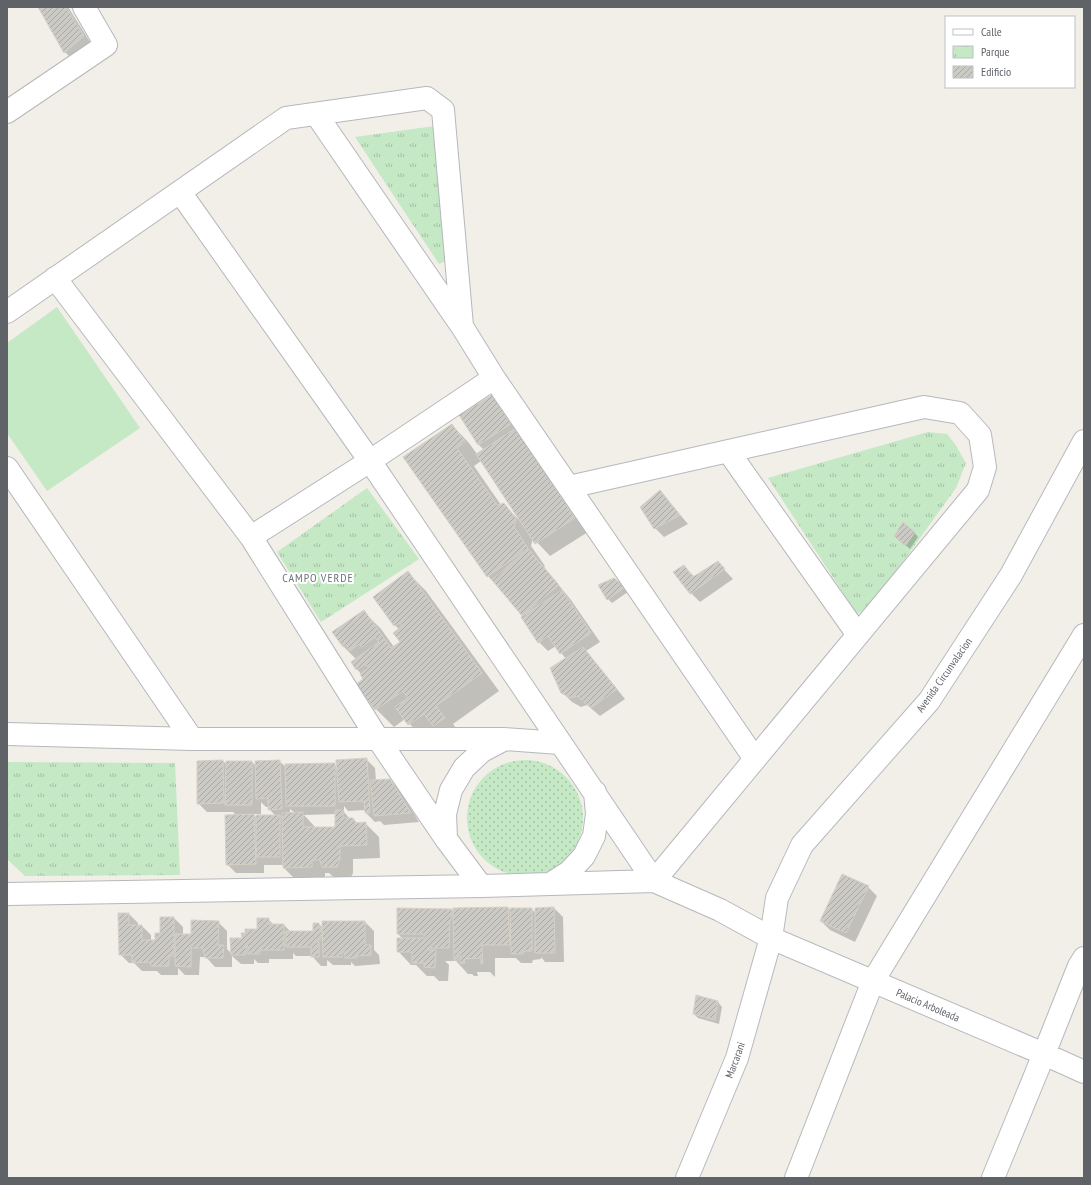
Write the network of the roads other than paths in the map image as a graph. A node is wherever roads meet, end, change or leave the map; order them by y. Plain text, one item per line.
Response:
1 (84, 7) edge
2 (7, 112) edge
3 (316, 114) junction
4 (180, 192) junction
5 (55, 278) junction
6 (7, 312) edge
7 (462, 328) junction
8 (494, 378) junction
9 (1084, 441) edge
10 (728, 451) junction
11 (370, 461) junction
12 (7, 468) edge
13 (569, 487) junction
14 (251, 537) junction
15 (858, 635) junction
16 (1084, 635) edge
17 (8, 733) edge
18 (192, 739) junction
19 (378, 739) junction
20 (504, 739) junction
21 (560, 743) junction
22 (755, 759) junction
23 (595, 792) junction
24 (446, 838) junction
25 (654, 881) junction
26 (550, 884) junction
27 (481, 886) junction
28 (7, 894) edge
29 (771, 938) junction
30 (1084, 958) edge
31 (873, 981) junction
32 (1044, 1054) junction
33 (1084, 1072) edge
34 (687, 1178) edge
35 (796, 1178) edge
36 (993, 1178) edge

1 - 2 street
3 - 4 street
3 - 7 street
3 - 7 street
4 - 5 street
4 - 11 street
5 - 6 street
5 - 14 street
7 - 8 street
8 - 11 street
8 - 13 street
9 - 29 street, Avenida Circunvalacion
10 - 13 street
10 - 15 street
10 - 15 street
11 - 14 street
11 - 21 street
12 - 18 street
13 - 22 street
14 - 19 street
15 - 22 street
16 - 31 street
17 - 18 street
18 - 19 street
19 - 20 street
19 - 24 street
20 - 21 street
20 - 24 street
21 - 23 street
22 - 25 street
23 - 25 street
23 - 26 street
24 - 27 street
25 - 26 street
25 - 29 street, Palacio Arboleada
26 - 27 street
27 - 28 street
29 - 31 street, Palacio Arboleada
29 - 34 street, Marcarani
30 - 32 street
31 - 32 street, Palacio Arboleada
31 - 35 street
32 - 33 street, Palacio Arboleada
32 - 36 street

